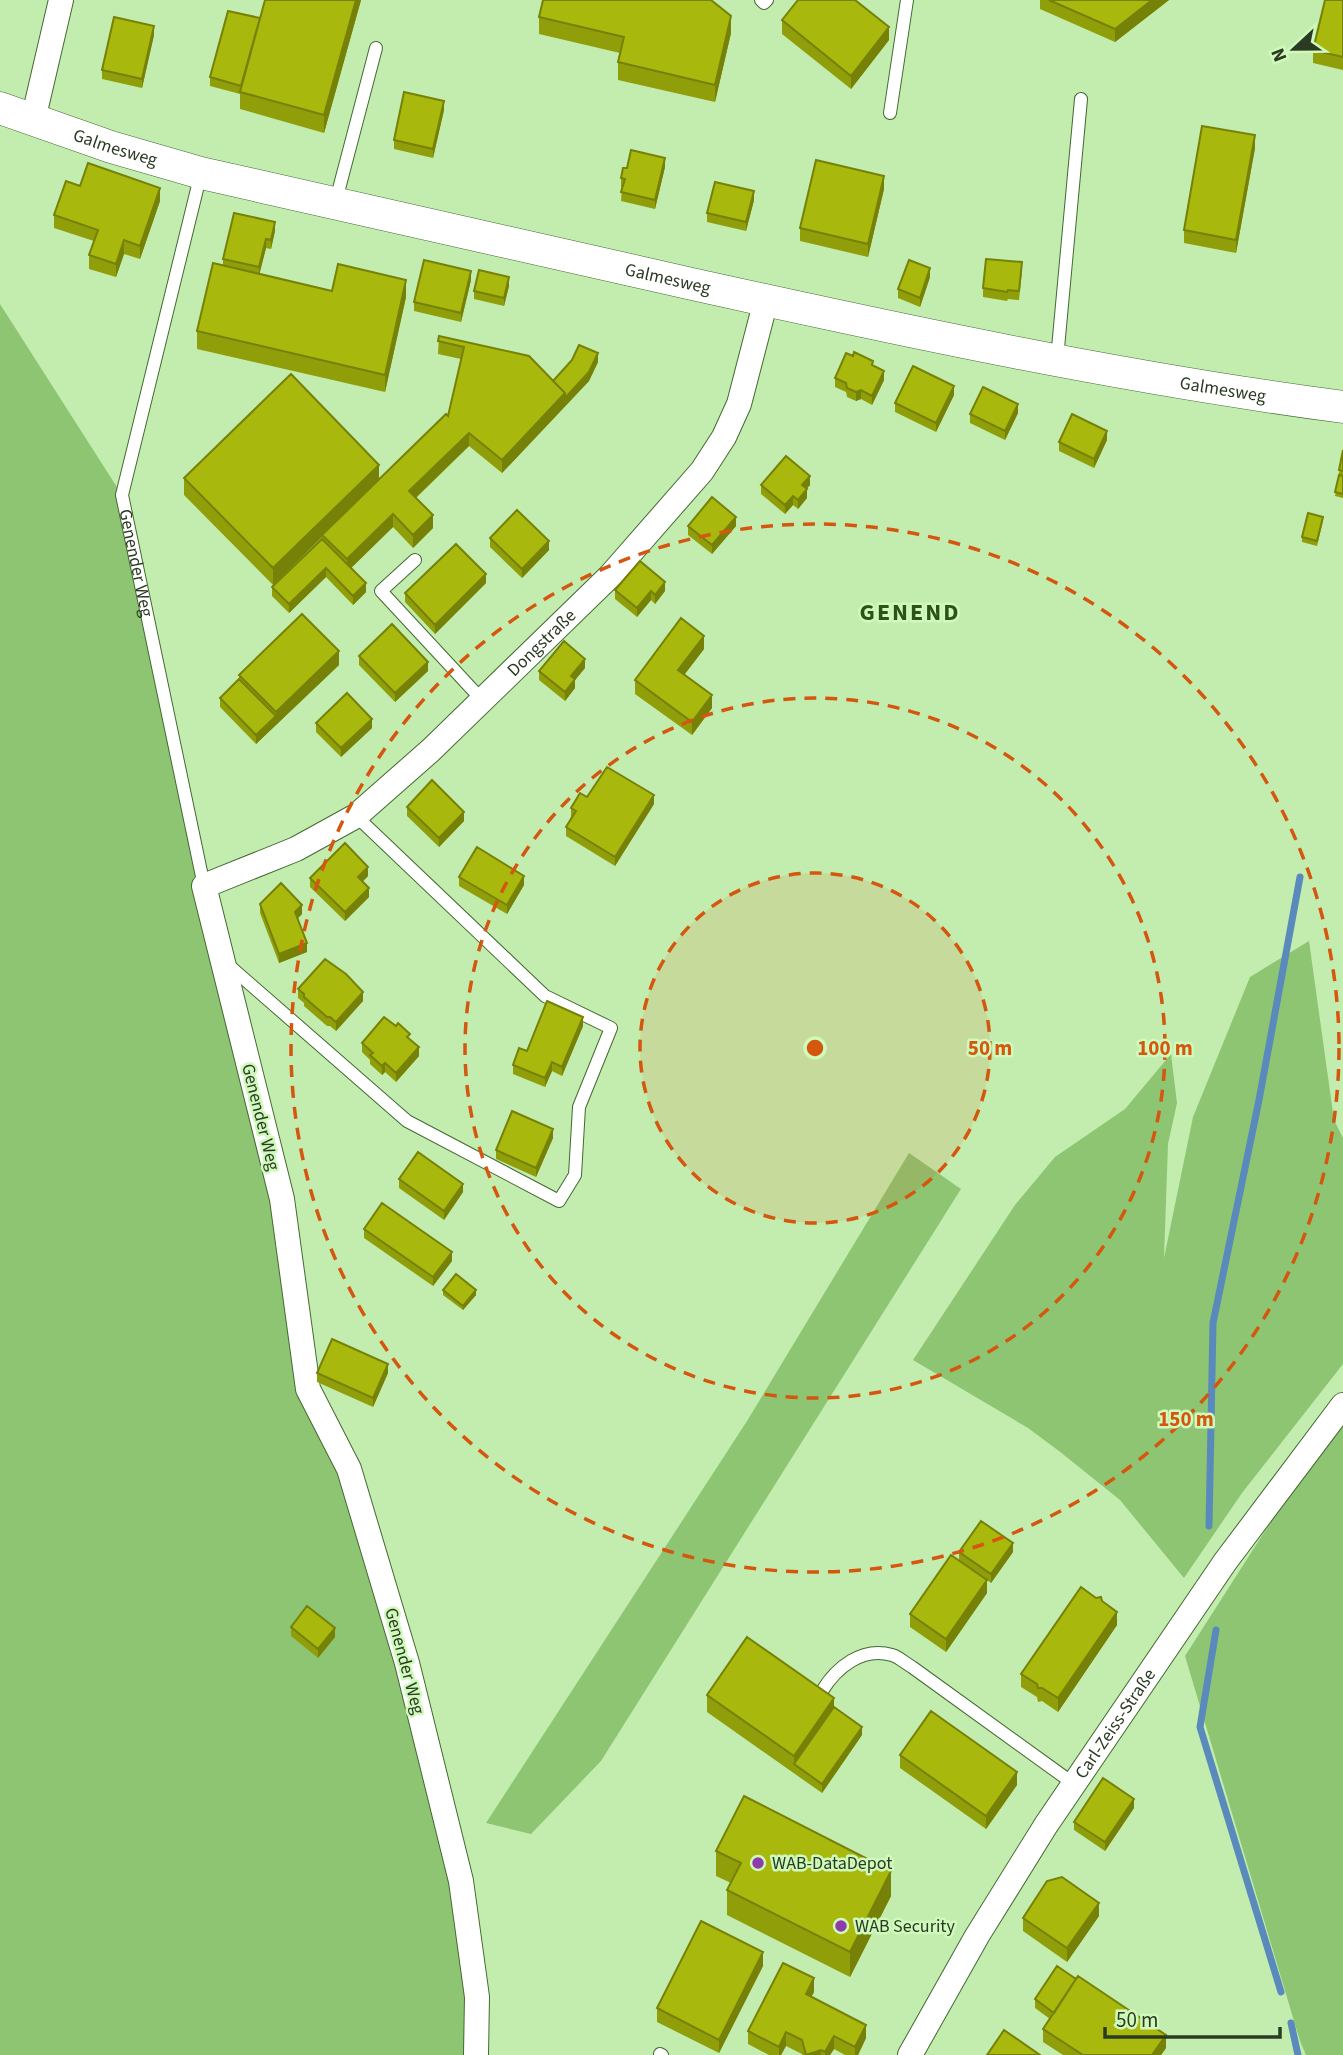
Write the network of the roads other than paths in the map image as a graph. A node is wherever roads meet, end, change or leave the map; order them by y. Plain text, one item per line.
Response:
1 (61, 0) edge
2 (761, 0) edge
3 (767, 0) edge
4 (907, 0) edge
5 (376, 48) dead end
6 (1081, 99) dead end
7 (0, 108) edge
8 (890, 113) dead end
9 (33, 120) junction
10 (201, 173) junction
11 (335, 204) junction
12 (766, 300) junction
13 (1057, 360) junction
14 (1343, 407) edge
15 (415, 560) dead end
16 (483, 701) junction
17 (356, 816) junction
18 (204, 886) junction
19 (221, 958) junction
20 (1343, 1405) edge
21 (822, 1691) edge
22 (1074, 1784) junction
23 (476, 2055) edge
24 (909, 2055) edge

1 - 9 street
2 - 3 lane
4 - 8 lane
5 - 11 lane
6 - 13 lane
7 - 9 street, Galmesweg
9 - 10 street, Galmesweg
10 - 11 street, Galmesweg
10 - 18 lane, Genender Weg
11 - 12 street, Galmesweg
12 - 13 street, Galmesweg
12 - 16 street, Dongstraße
13 - 14 street, Galmesweg
15 - 16 lane
16 - 17 street, Dongstraße
17 - 18 street, Dongstraße
17 - 19 lane
18 - 19 street, Genender Weg
19 - 23 street, Genender Weg
20 - 22 street, Carl-Zeiss-Straße
21 - 22 lane
22 - 24 street, Carl-Zeiss-Straße

